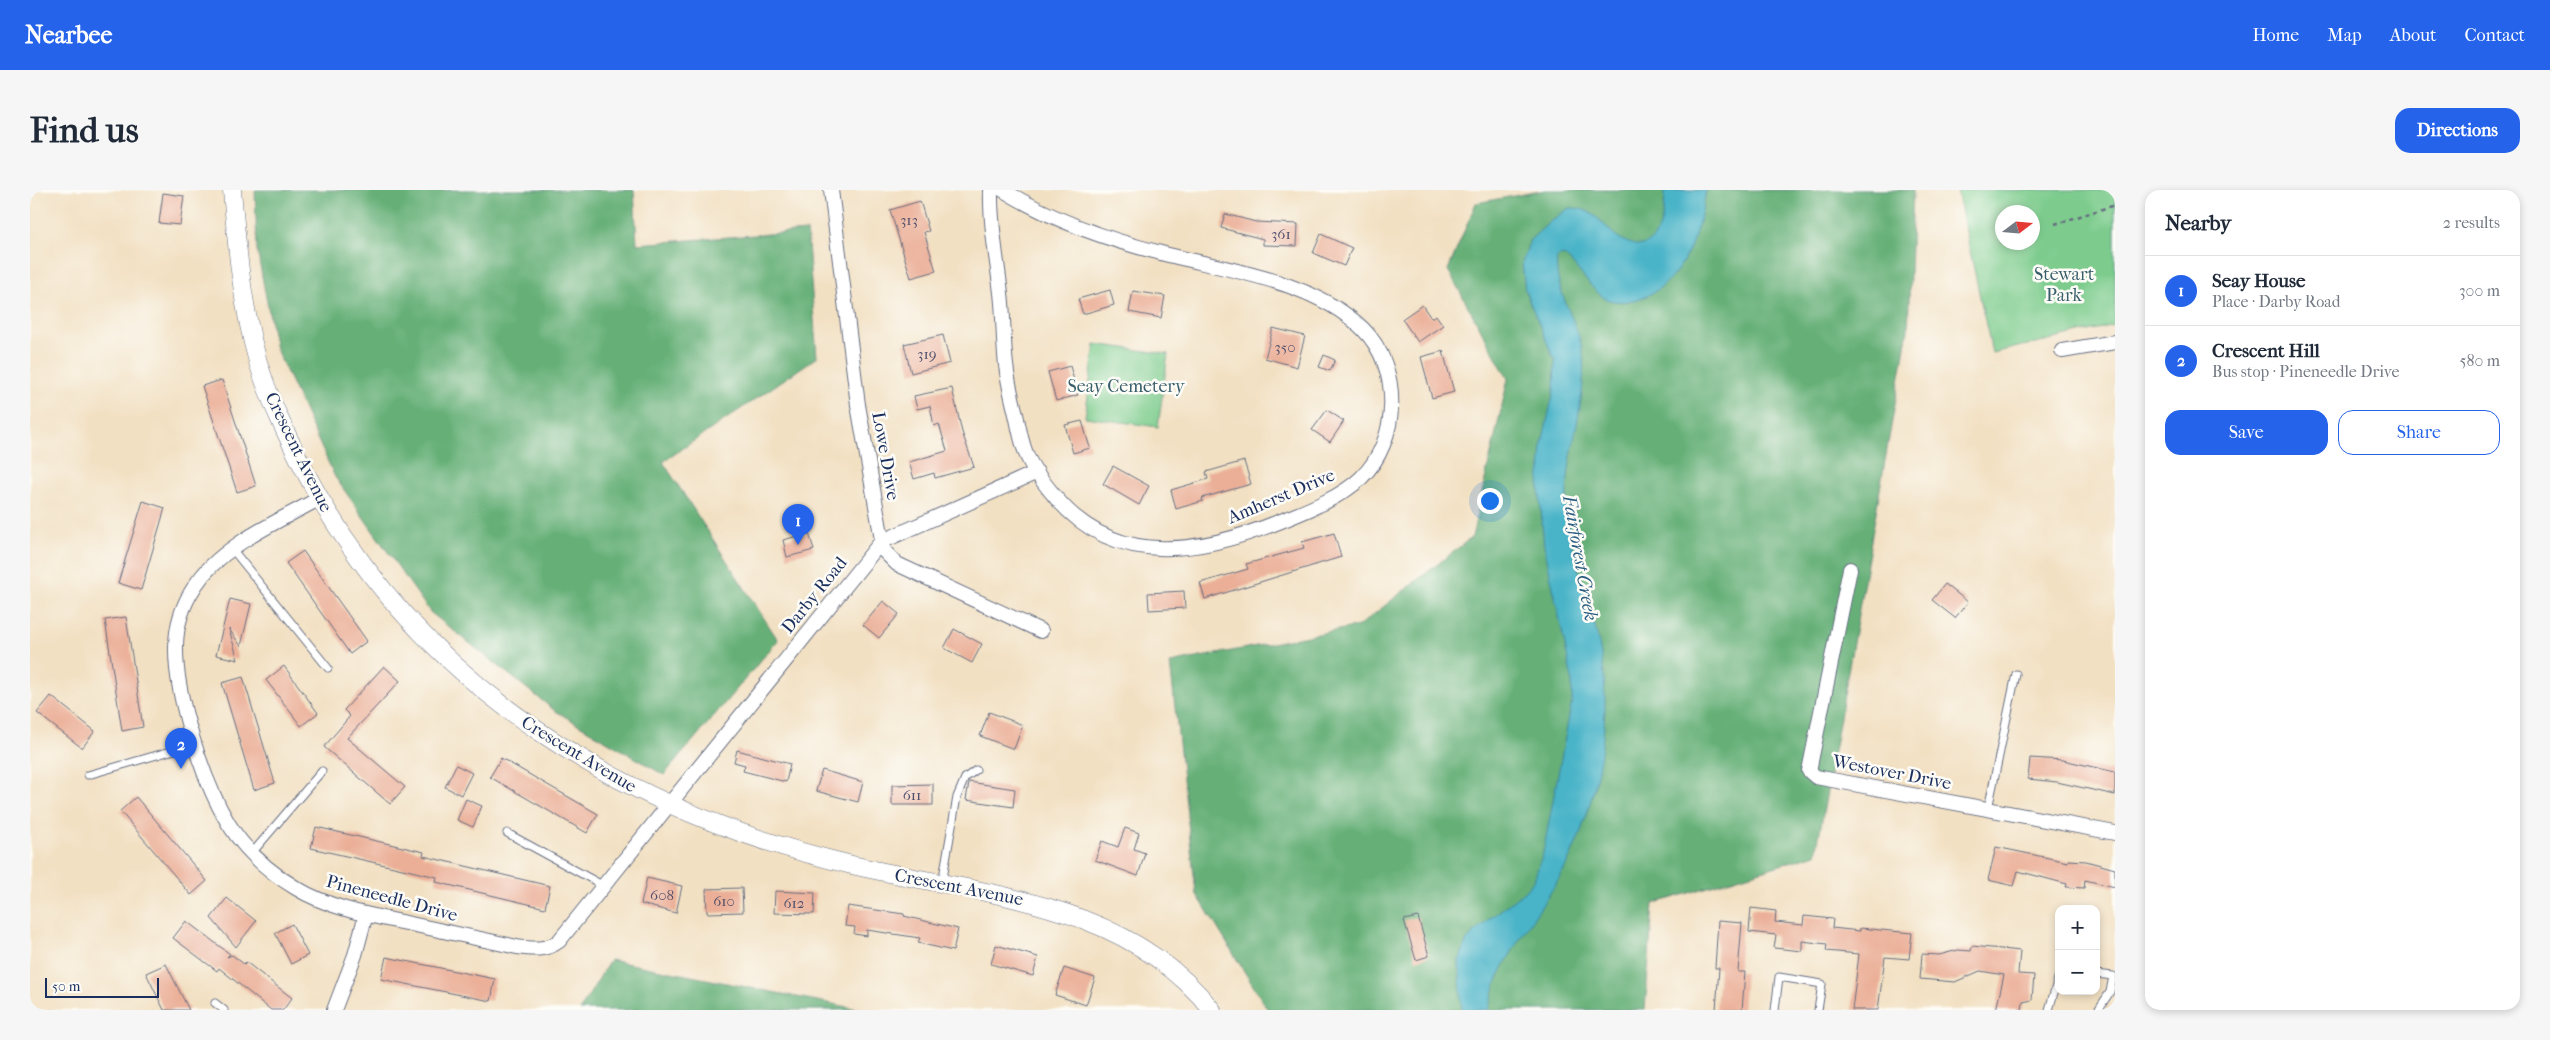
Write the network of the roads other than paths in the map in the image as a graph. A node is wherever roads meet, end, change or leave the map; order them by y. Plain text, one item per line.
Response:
1 (232, 190) edge
2 (831, 190) edge
3 (991, 190) edge
4 (1003, 190) edge
5 (2115, 342) edge
6 (2062, 351) dead end
7 (1037, 472) junction
8 (320, 498) junction
9 (881, 542) junction
10 (232, 549) junction
11 (1850, 569) dead end
12 (1041, 631) dead end
13 (328, 668) dead end
14 (2016, 674) dead end
15 (196, 744) junction
16 (976, 770) dead end
17 (322, 771) dead end
18 (88, 775) dead end
19 (670, 805) junction
20 (1988, 809) junction
21 (507, 833) dead end
22 (2115, 833) edge
23 (252, 853) junction
24 (942, 883) junction
25 (604, 886) junction
26 (366, 914) junction
27 (2100, 974) edge
28 (2055, 989) edge
29 (215, 1003) dead end
30 (224, 1010) edge
31 (334, 1010) edge
32 (1212, 1010) edge
33 (1774, 1010) edge
34 (1818, 1010) edge
35 (2049, 1010) edge
36 (2098, 1010) edge

1 - 8 street, Crescent Avenue
2 - 9 street, Lowe Drive
3 - 7 street, Amherst Drive
4 - 7 street, Amherst Drive
5 - 6 street
7 - 9 street, Darby Road
8 - 10 street, Pineneedle Drive
8 - 19 street, Crescent Avenue
9 - 12 street, Lowe Drive
9 - 19 street, Darby Road
10 - 13 lane
10 - 15 street, Pineneedle Drive
11 - 20 street, Westover Drive
14 - 20 lane
15 - 18 lane
15 - 23 street, Pineneedle Drive
16 - 24 lane
17 - 23 lane
19 - 24 street, Crescent Avenue
19 - 25 street, Pineneedle Drive
20 - 22 street, Westover Drive
21 - 25 lane
23 - 26 street, Pineneedle Drive
24 - 32 street, Crescent Avenue
25 - 26 street, Pineneedle Drive
26 - 31 street
27 - 36 lane
28 - 35 lane
29 - 30 lane
33 - 34 lane

